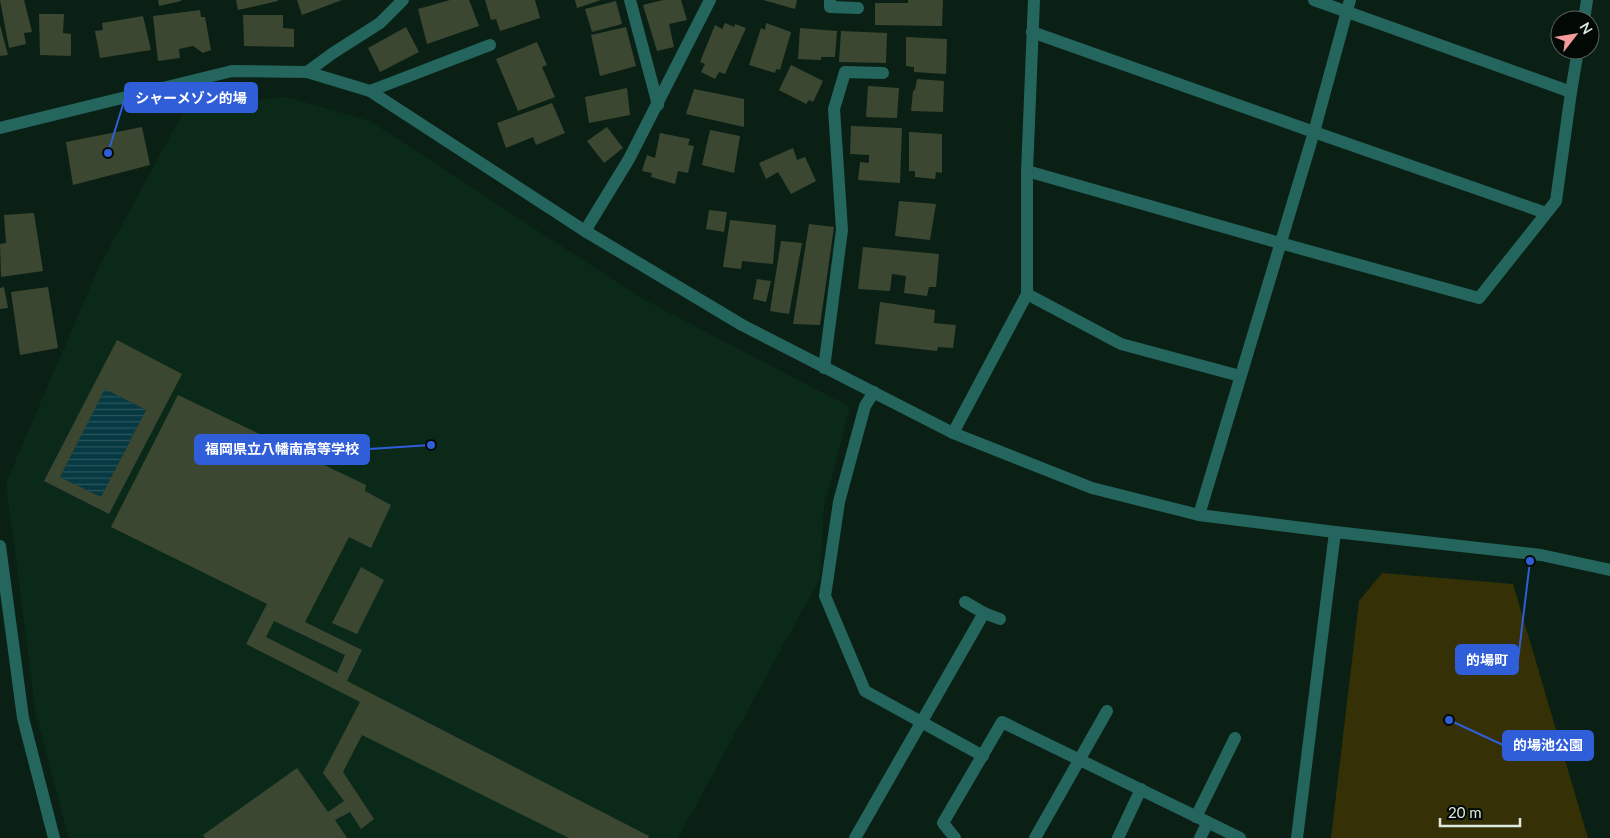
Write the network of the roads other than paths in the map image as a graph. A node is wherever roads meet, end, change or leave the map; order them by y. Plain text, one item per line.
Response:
1 (403, 0) edge
2 (630, 0) edge
3 (710, 0) edge
4 (830, 0) edge
5 (1034, 0) edge
6 (1314, 0) edge
7 (1349, 6) edge
8 (858, 8) dead end
9 (1032, 32) junction
10 (490, 45) dead end
11 (1576, 60) edge
12 (307, 72) junction
13 (882, 73) dead end
14 (370, 91) junction
15 (1571, 92) junction
16 (658, 105) junction
17 (0, 128) edge
18 (1314, 132) junction
19 (1027, 171) junction
20 (1546, 213) junction
21 (585, 231) junction
22 (1280, 243) junction
23 (1027, 294) junction
24 (824, 368) junction
25 (1240, 376) junction
26 (874, 392) junction
27 (953, 433) junction
28 (1199, 515) junction
29 (1335, 532) junction
30 (0, 546) edge
31 (1, 567) edge
32 (1610, 570) edge
33 (965, 602) dead end
34 (984, 613) junction
35 (1000, 619) dead end
36 (1107, 711) dead end
37 (921, 723) junction
38 (1236, 738) dead end
39 (983, 756) junction
40 (1079, 760) junction
41 (1141, 789) junction
42 (1202, 819) junction
43 (54, 838) edge
44 (855, 838) edge
45 (955, 838) edge
46 (1035, 838) edge
47 (1118, 838) edge
48 (1200, 838) edge
49 (1240, 838) edge
50 (1297, 838) edge

1 - 12 street
2 - 16 street
3 - 16 street
4 - 8 street
5 - 9 street
6 - 7 street
7 - 15 street
7 - 18 street
9 - 18 street
9 - 19 street
10 - 14 street
11 - 15 street
12 - 14 street
12 - 17 street
13 - 24 street
14 - 21 street
15 - 20 street
16 - 21 street
18 - 20 street
18 - 22 street
19 - 22 street
19 - 23 street
20 - 22 street
21 - 24 street
22 - 25 street
23 - 25 street
23 - 27 street
24 - 26 street
25 - 28 street
26 - 27 street
26 - 37 street
27 - 28 street
28 - 29 street
29 - 32 street
29 - 50 street
30 - 31 street
31 - 43 street
33 - 34 street
34 - 35 street
34 - 37 street
36 - 40 street
37 - 39 street
37 - 44 street
38 - 42 street
39 - 40 street
39 - 45 street
40 - 41 street
40 - 46 street
41 - 42 street
41 - 47 street
42 - 48 street
42 - 49 street

